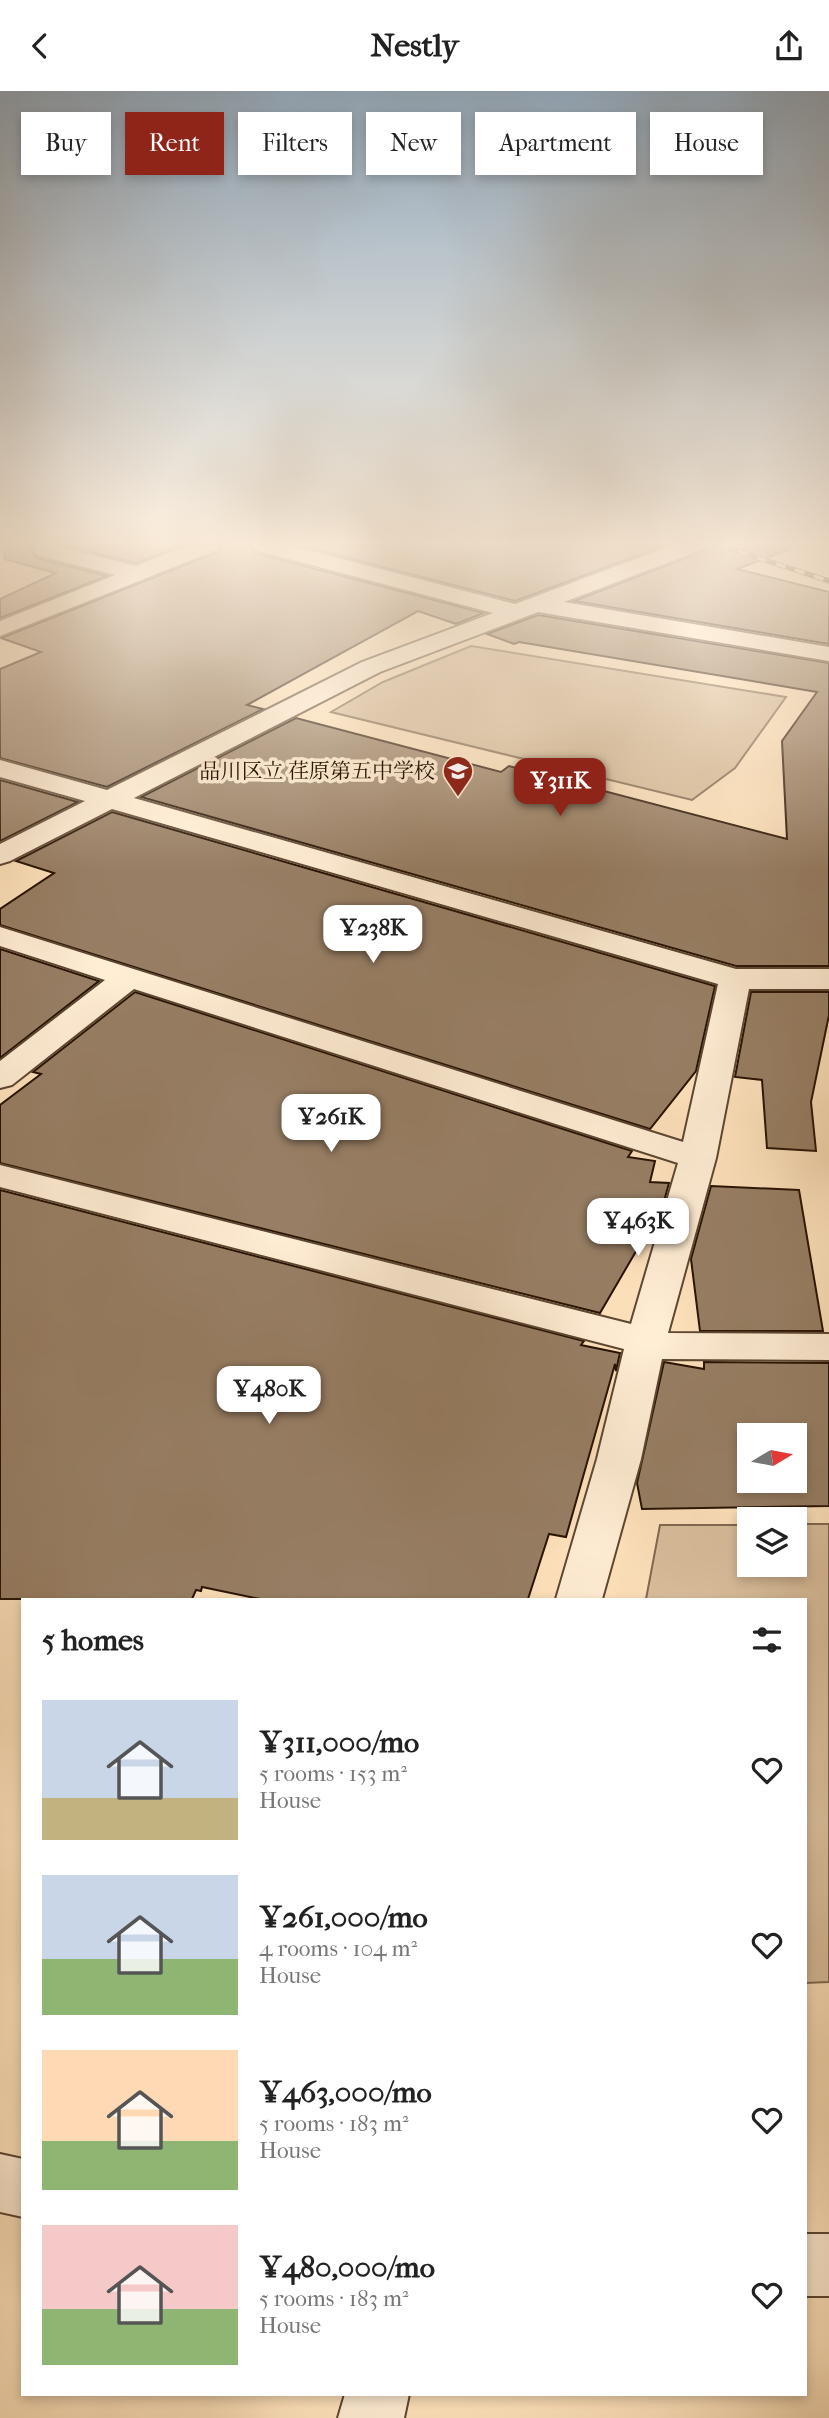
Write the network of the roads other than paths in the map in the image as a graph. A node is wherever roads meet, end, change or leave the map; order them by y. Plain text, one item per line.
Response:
1 (407, 654) edge
2 (0, 768) edge
3 (112, 800) junction
4 (0, 855) edge
5 (0, 936) edge
6 (129, 977) junction
7 (735, 979) junction
8 (829, 979) edge
9 (0, 1077) edge
10 (698, 1158) junction
11 (0, 1176) edge
12 (646, 1341) junction
13 (829, 1347) edge
14 (579, 1598) edge
15 (0, 2183) edge
16 (21, 2188) edge
17 (807, 2265) edge
18 (829, 2265) edge
19 (376, 2396) edge
20 (371, 2418) edge

1 - 3 street
2 - 3 street
3 - 4 street
3 - 7 street
5 - 6 street
6 - 9 street
6 - 10 street
7 - 8 street
7 - 10 street
10 - 12 street
11 - 12 street
12 - 13 street
12 - 14 street
15 - 16 street
17 - 18 street
19 - 20 street

